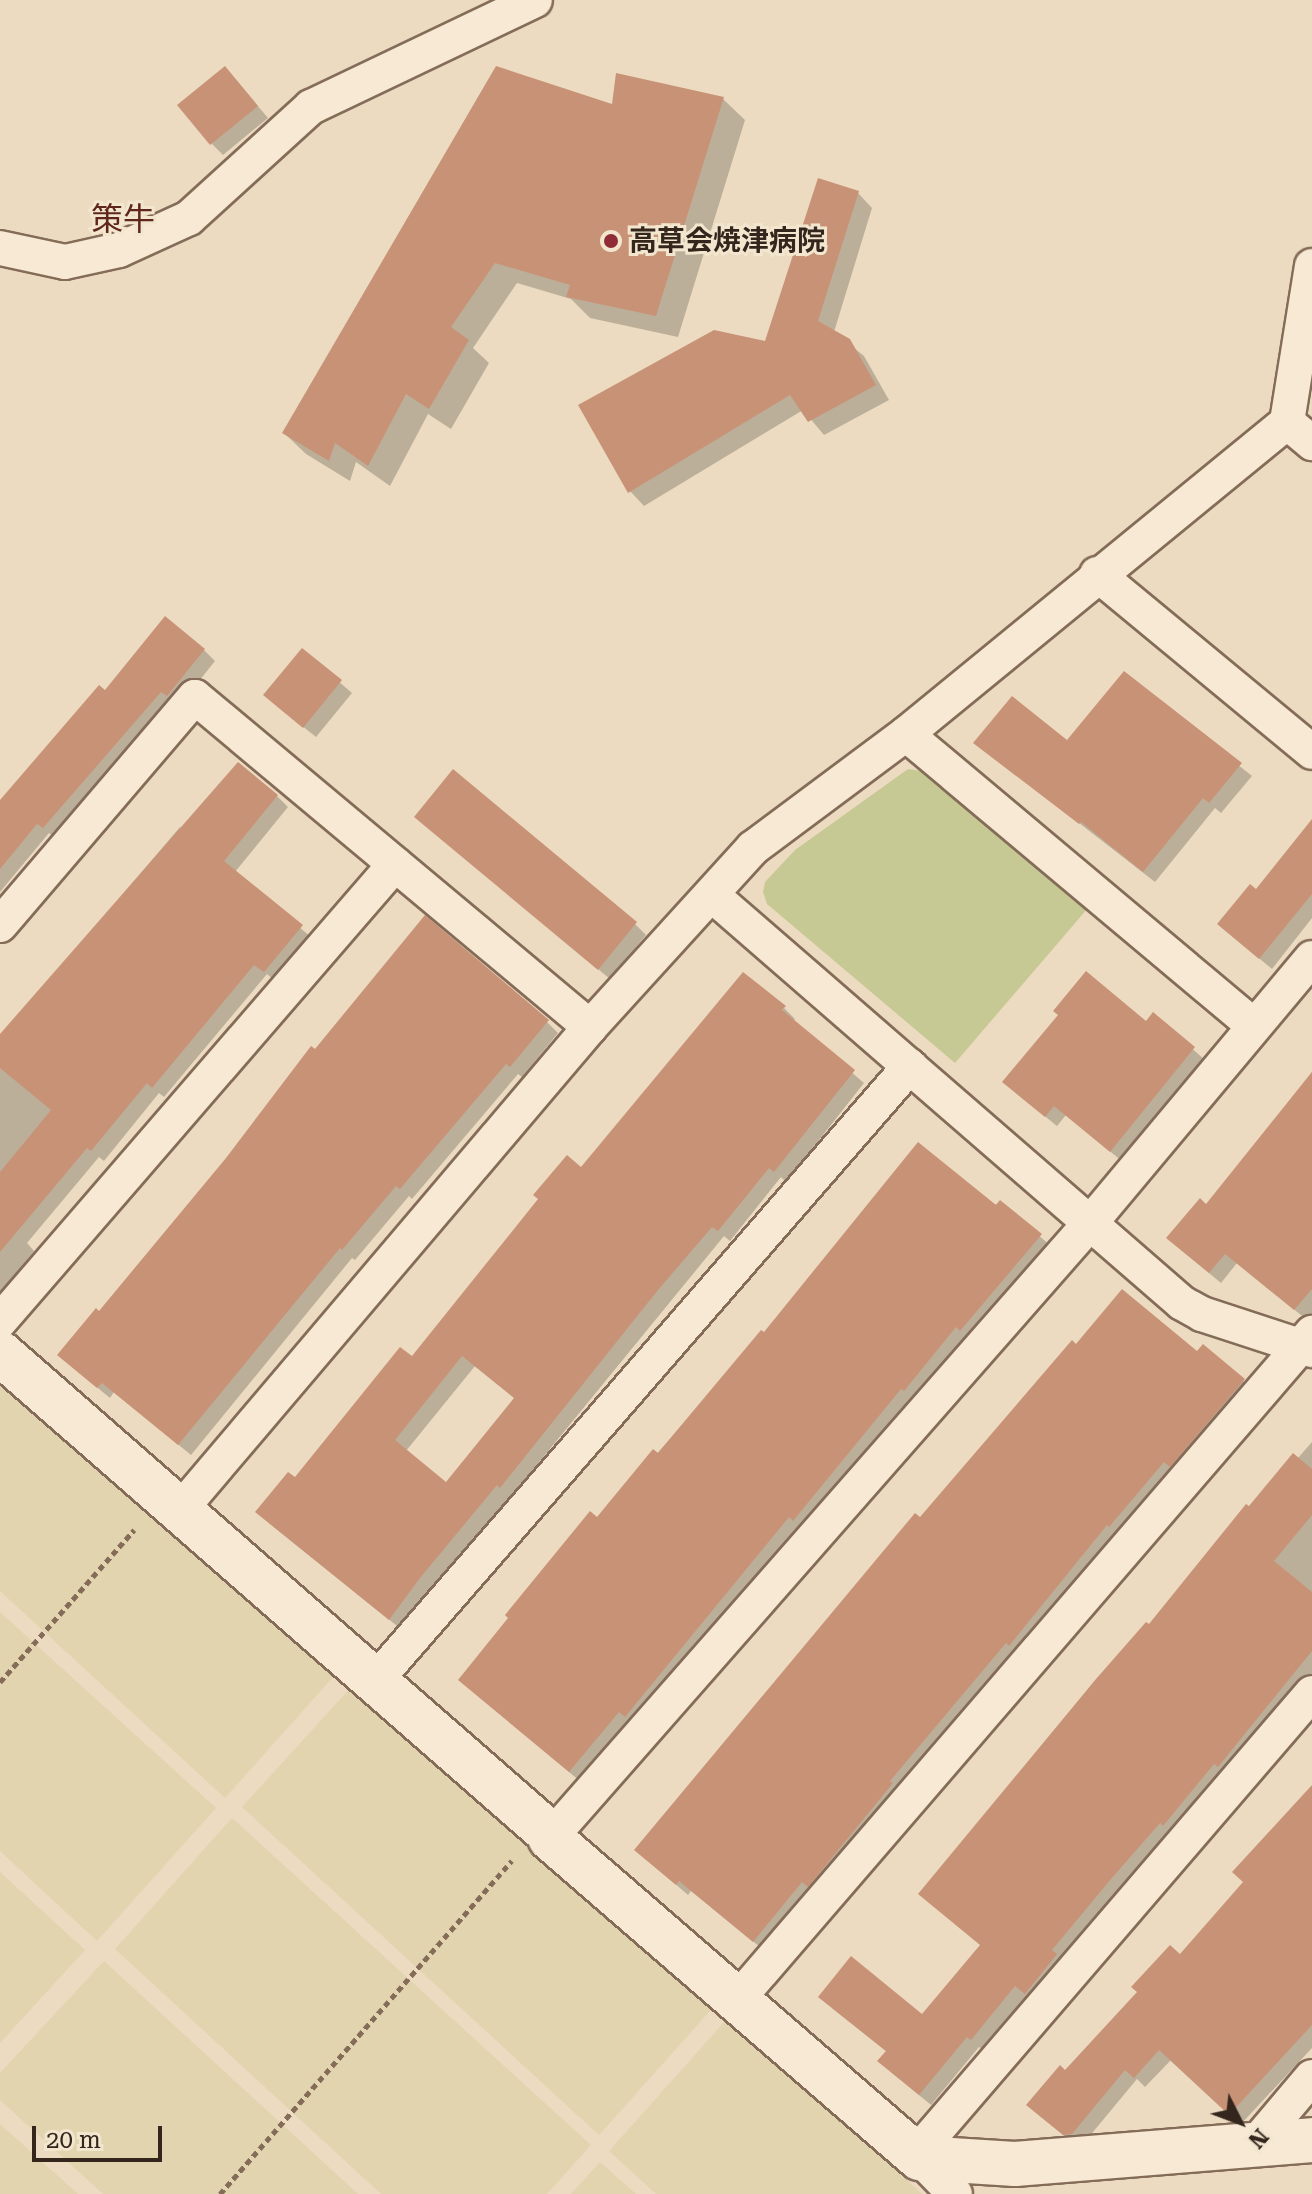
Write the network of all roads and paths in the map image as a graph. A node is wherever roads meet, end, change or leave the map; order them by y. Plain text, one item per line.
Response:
1 (535, 0) edge
2 (0, 248) edge
3 (1312, 266) edge
4 (1299, 432) edge
5 (1097, 574) junction
6 (906, 734) junction
7 (1312, 752) edge
8 (395, 864) junction
9 (712, 895) junction
10 (0, 925) edge
11 (1312, 958) edge
12 (1254, 1026) junction
13 (590, 1027) junction
14 (910, 1066) junction
15 (1091, 1222) junction
16 (0, 1321) edge
17 (1308, 1343) edge
18 (0, 1353) edge
19 (171, 1504) junction
20 (375, 1681) junction
21 (0, 1682) edge
22 (1312, 1693) edge
23 (546, 1833) junction
24 (737, 2000) junction
25 (1312, 2077) edge
26 (1312, 2140) edge
27 (1257, 2142) junction
28 (917, 2156) junction
29 (220, 2194) edge
30 (955, 2194) edge

1 - 2 street
3 - 4 street
4 - 5 street
5 - 6 street
5 - 7 street
6 - 9 street
6 - 12 street
8 - 10 street
8 - 13 street
8 - 16 street
9 - 13 street
9 - 14 street
11 - 12 street
12 - 15 street
13 - 19 street
14 - 15 street
14 - 20 street
15 - 17 street
15 - 23 street
17 - 24 street
18 - 19 street
19 - 20 street
19 - 21 path
20 - 23 street
22 - 28 street
23 - 24 street
23 - 29 path
24 - 28 street
25 - 27 street
26 - 27 street
27 - 28 street
28 - 30 street

